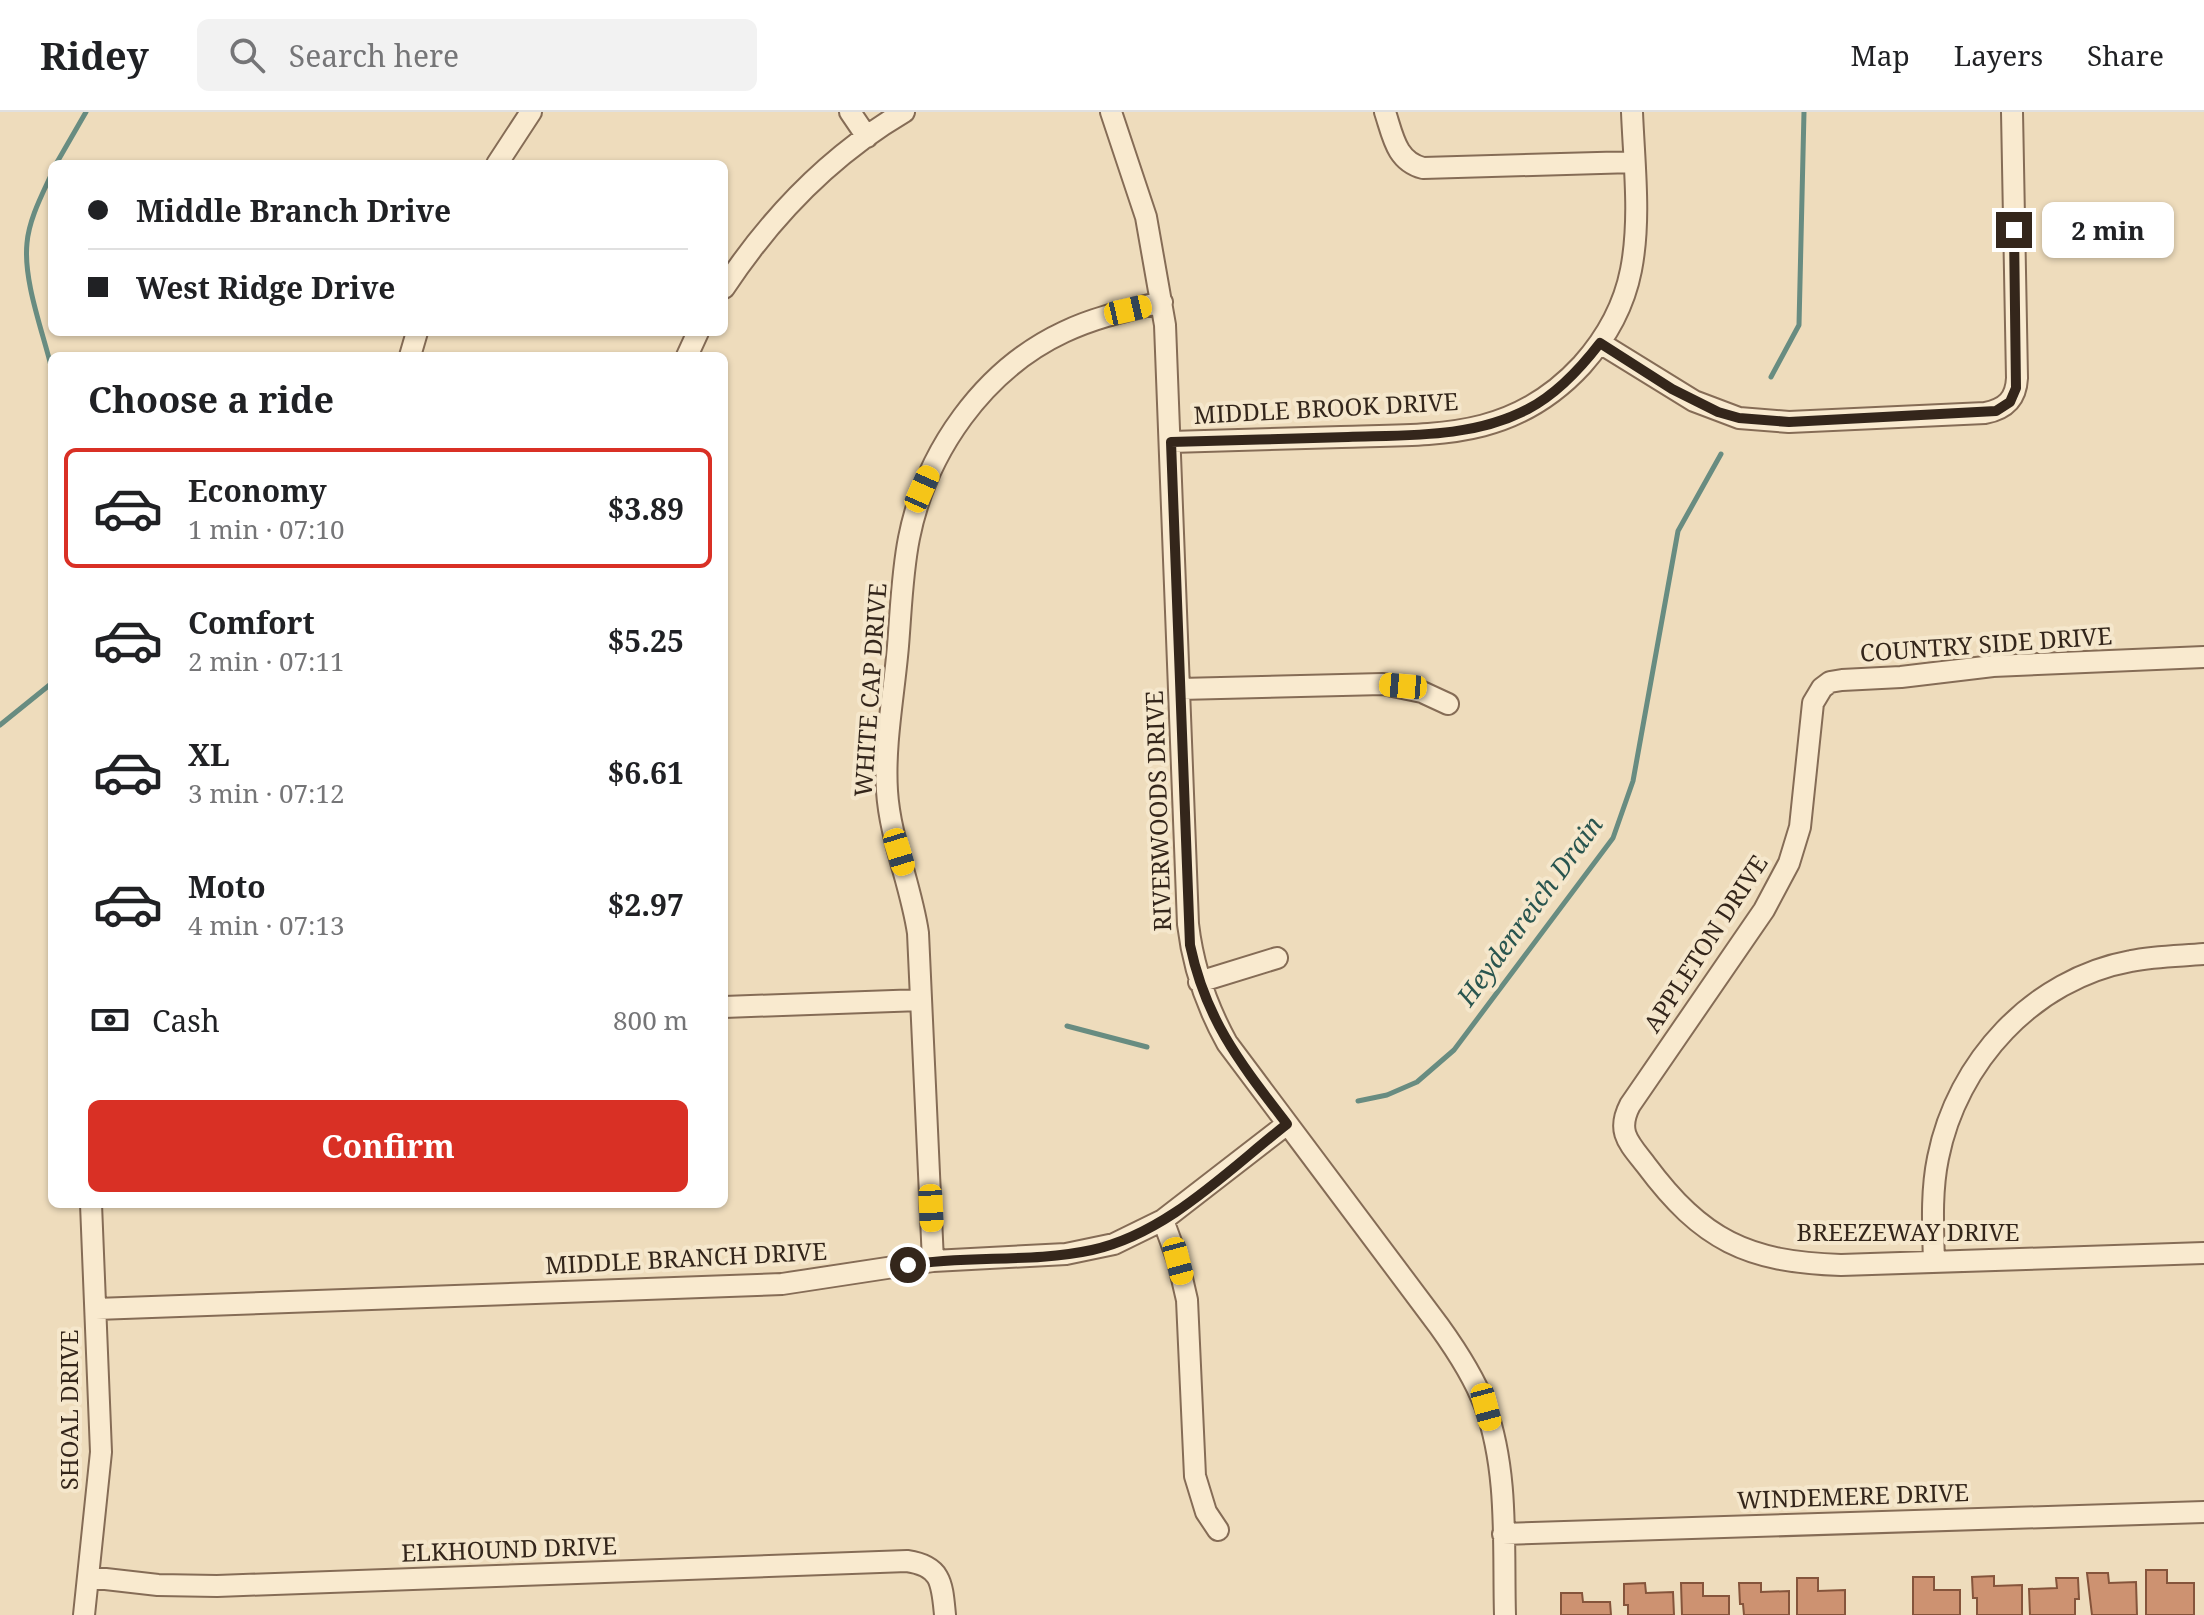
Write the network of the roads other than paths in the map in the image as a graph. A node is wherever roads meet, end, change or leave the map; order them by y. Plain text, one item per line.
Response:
1 (531, 112) edge
2 (850, 112) edge
3 (904, 112) edge
4 (1111, 112) edge
5 (1385, 112) edge
6 (1632, 112) edge
7 (2012, 112) edge
8 (867, 137) junction
9 (500, 160) edge
10 (1634, 162) junction
11 (728, 282) edge
12 (1162, 302) junction
13 (1600, 343) junction
14 (1171, 442) junction
15 (2204, 657) edge
16 (1822, 688) joint
17 (1180, 689) junction
18 (1448, 704) dead end
19 (2204, 954) edge
20 (1277, 958) dead end
21 (1199, 982) junction
22 (921, 1000) junction
23 (728, 1007) edge
24 (1287, 1124) junction
25 (1623, 1125) joint
26 (91, 1208) edge
27 (1163, 1220) junction
28 (2204, 1253) edge
29 (933, 1261) junction
30 (1934, 1262) junction
31 (96, 1309) junction
32 (2204, 1512) edge
33 (1218, 1530) dead end
34 (1503, 1534) junction
35 (88, 1577) junction
36 (84, 1615) edge
37 (945, 1615) edge
38 (1505, 1615) edge

1 - 9 street
2 - 8 street
3 - 8 street
4 - 12 street, RIVERWOODS DRIVE
5 - 10 street
6 - 10 street, MIDDLE BROOK DRIVE
7 - 13 street
8 - 11 street
10 - 13 street, MIDDLE BROOK DRIVE
12 - 14 street, RIVERWOODS DRIVE
12 - 22 street, WHITE CAP DRIVE
13 - 14 street, MIDDLE BROOK DRIVE
14 - 17 street, RIVERWOODS DRIVE
15 - 16 street, COUNTRY SIDE DRIVE
16 - 25 street, APPLETON DRIVE
17 - 18 street
17 - 21 street, RIVERWOODS DRIVE
19 - 30 street
20 - 21 street
21 - 24 street, RIVERWOODS DRIVE
22 - 23 street
22 - 29 street, WHITE CAP DRIVE
24 - 27 street, MIDDLE BRANCH DRIVE
24 - 34 street, RIVERWOODS DRIVE
25 - 30 street, BREEZEWAY DRIVE
26 - 31 street, SHOAL DRIVE
27 - 29 street, MIDDLE BRANCH DRIVE
27 - 33 street
28 - 30 street, BREEZEWAY DRIVE
29 - 31 street, MIDDLE BRANCH DRIVE
31 - 35 street, SHOAL DRIVE
32 - 34 street, WINDEMERE DRIVE
34 - 38 street, RIVERWOODS DRIVE
35 - 36 street, SHOAL DRIVE
35 - 37 street, ELKHOUND DRIVE

